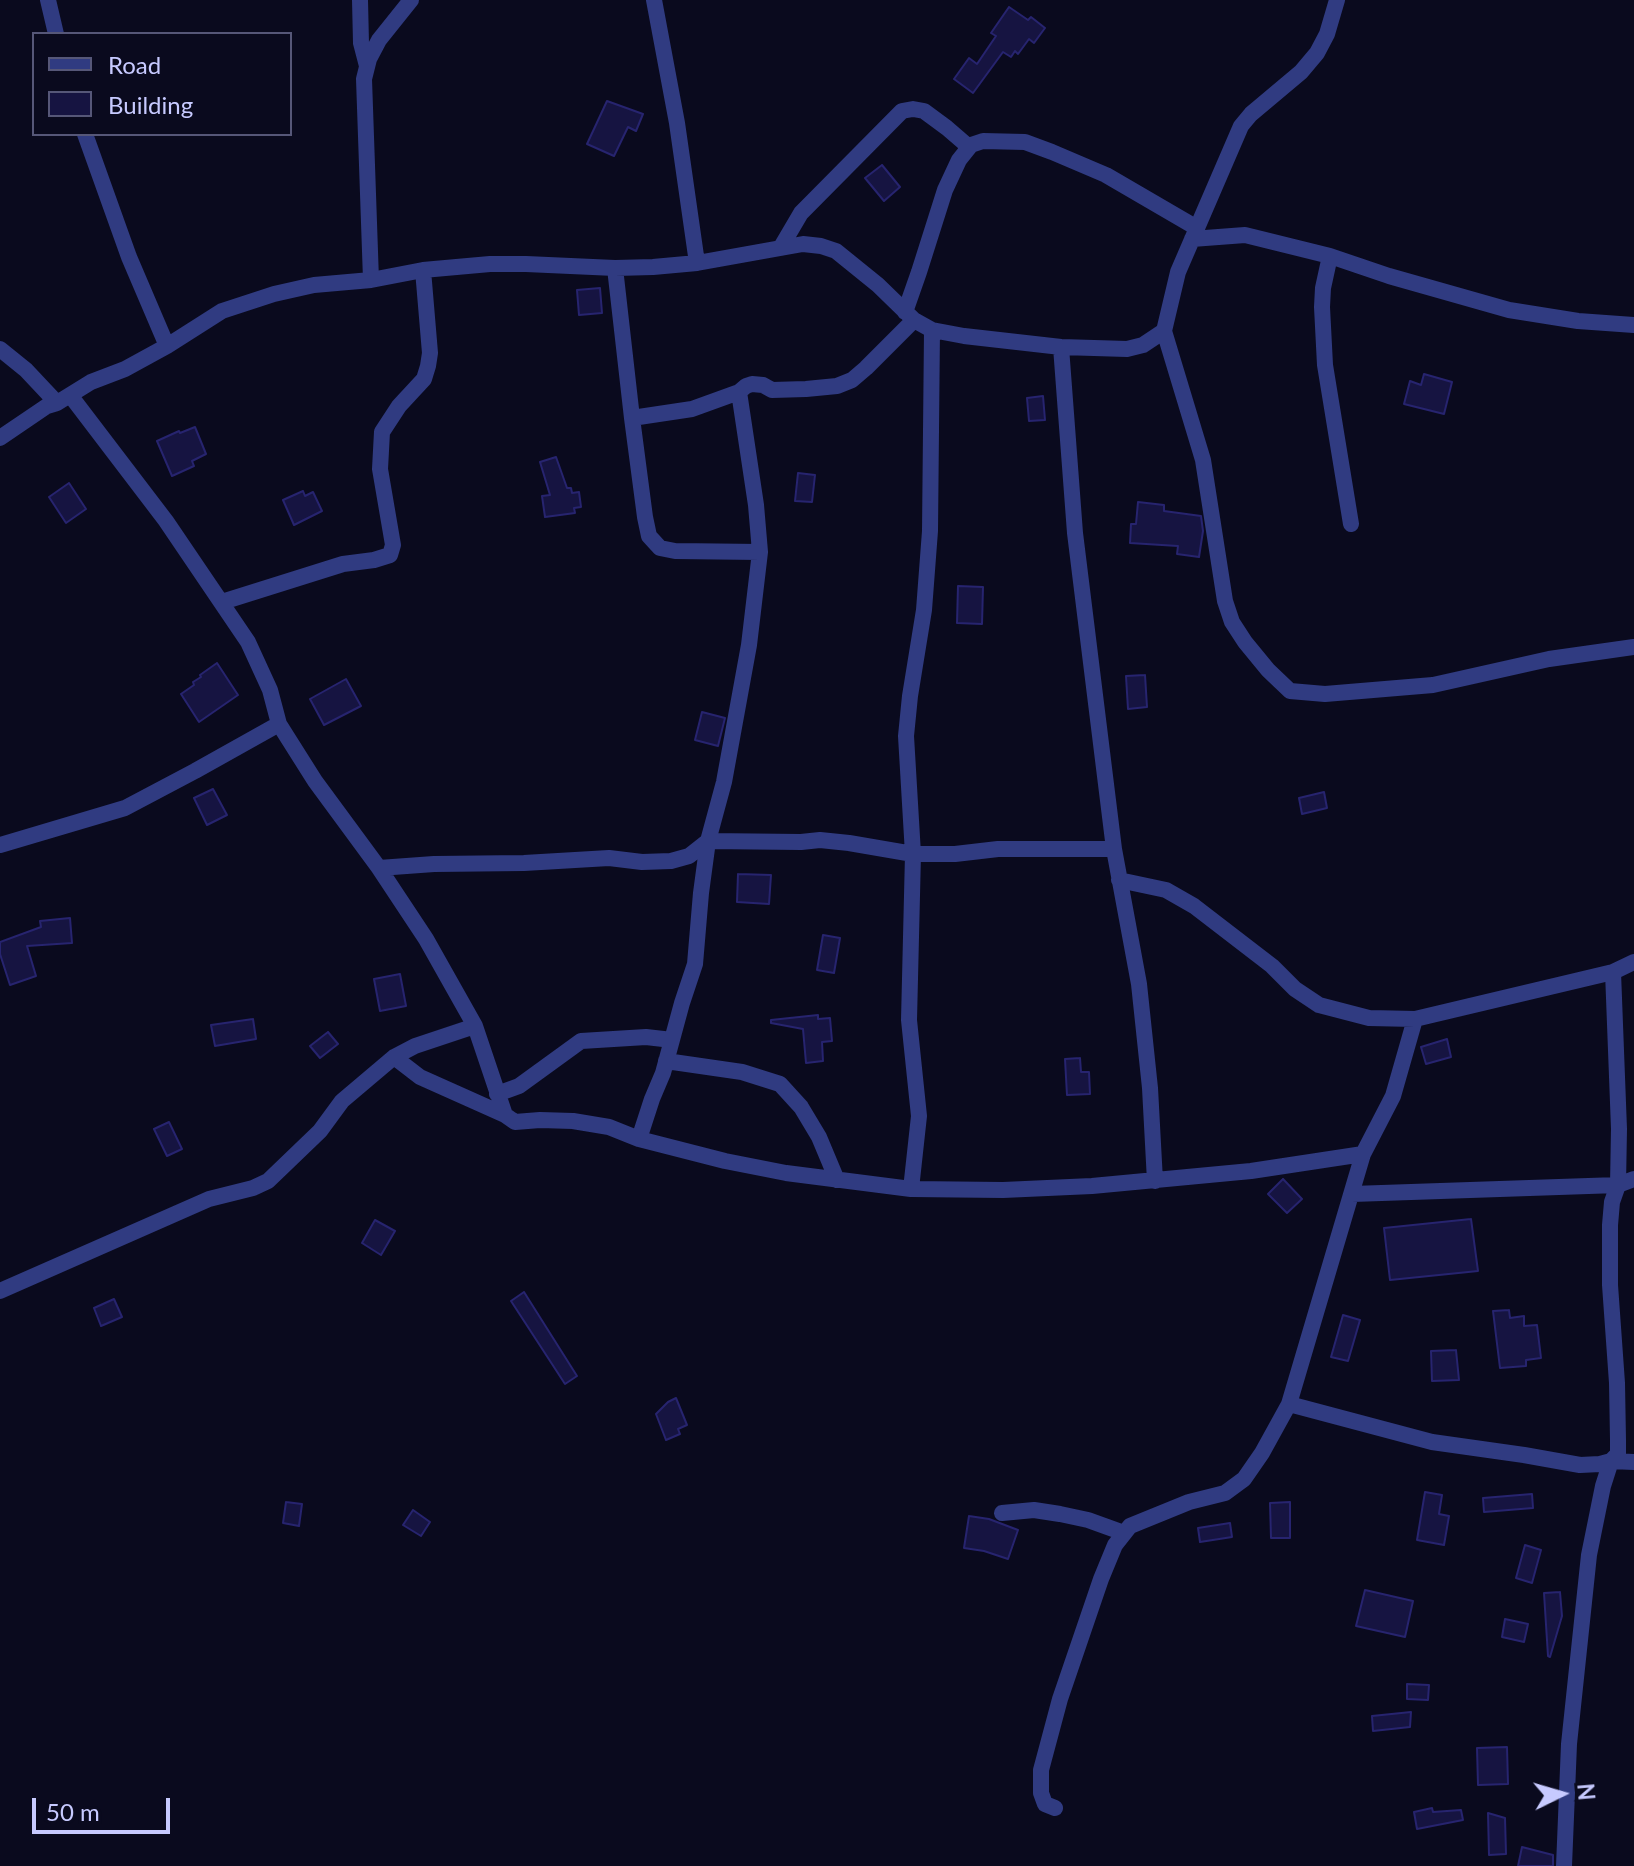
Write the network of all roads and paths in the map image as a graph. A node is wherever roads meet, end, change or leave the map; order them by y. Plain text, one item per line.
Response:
1 (48, 0) edge
2 (360, 0) edge
3 (411, 0) edge
4 (654, 0) edge
5 (1337, 0) edge
6 (56, 32) edge
7 (367, 67) junction
8 (86, 136) edge
9 (969, 147) junction
10 (1194, 234) junction
11 (781, 247) junction
12 (1330, 256) junction
13 (697, 263) junction
14 (615, 268) junction
15 (423, 270) junction
16 (371, 280) junction
17 (909, 316) junction
18 (1634, 325) edge
19 (932, 330) junction
20 (1164, 331) junction
21 (167, 346) junction
22 (1061, 347) junction
23 (0, 349) edge
24 (739, 392) junction
25 (63, 399) junction
26 (632, 418) junction
27 (0, 438) edge
28 (1351, 524) dead end
29 (760, 552) junction
30 (222, 602) junction
31 (1634, 647) edge
32 (279, 724) junction
33 (708, 841) junction
34 (0, 845) edge
35 (1114, 849) junction
36 (913, 854) junction
37 (379, 868) junction
38 (1119, 880) junction
39 (1634, 962) edge
40 (1613, 972) junction
41 (1415, 1019) junction
42 (475, 1026) junction
43 (672, 1040) junction
44 (394, 1057) junction
45 (666, 1061) junction
46 (497, 1094) junction
47 (505, 1115) junction
48 (639, 1139) junction
49 (1363, 1154) junction
50 (837, 1180) junction
51 (1155, 1181) junction
52 (1626, 1182) edge
53 (911, 1189) junction
54 (1352, 1194) junction
55 (0, 1291) edge
56 (1289, 1404) junction
57 (1611, 1461) junction
58 (1634, 1462) edge
59 (1002, 1513) dead end
60 (1124, 1533) junction
61 (1055, 1808) dead end
62 (1564, 1866) edge

1 - 6 street
2 - 7 street
3 - 7 street
4 - 13 street
5 - 10 street
7 - 16 street
8 - 21 street
9 - 10 street
9 - 11 street
9 - 17 street
10 - 12 street
10 - 20 street
11 - 13 street
11 - 17 street
12 - 18 street
12 - 28 street
13 - 14 street
14 - 15 street
14 - 26 street
15 - 16 street
15 - 30 street
16 - 21 street
17 - 19 street
17 - 24 street
19 - 22 street
19 - 36 street
20 - 22 street
20 - 31 street
21 - 25 street
22 - 35 street
23 - 25 street
24 - 26 street
24 - 29 street
25 - 27 street
25 - 30 street
26 - 29 street
29 - 33 street
30 - 32 street
32 - 34 street
32 - 37 street
33 - 36 street
33 - 37 street
33 - 43 street
35 - 36 street
35 - 38 street
36 - 53 street
37 - 42 street
38 - 41 street
38 - 51 street
39 - 40 street
40 - 41 street
40 - 52 street
41 - 49 street
42 - 44 street
42 - 46 street
43 - 45 street
43 - 46 street
44 - 47 street
44 - 55 street
45 - 48 street
45 - 50 street
46 - 47 street
47 - 48 street
48 - 50 street
49 - 51 street
49 - 54 street
50 - 53 street
51 - 53 street
52 - 54 street
52 - 57 street
54 - 56 street
56 - 57 street
56 - 60 street
57 - 58 street
57 - 62 street
59 - 60 street
60 - 61 street

